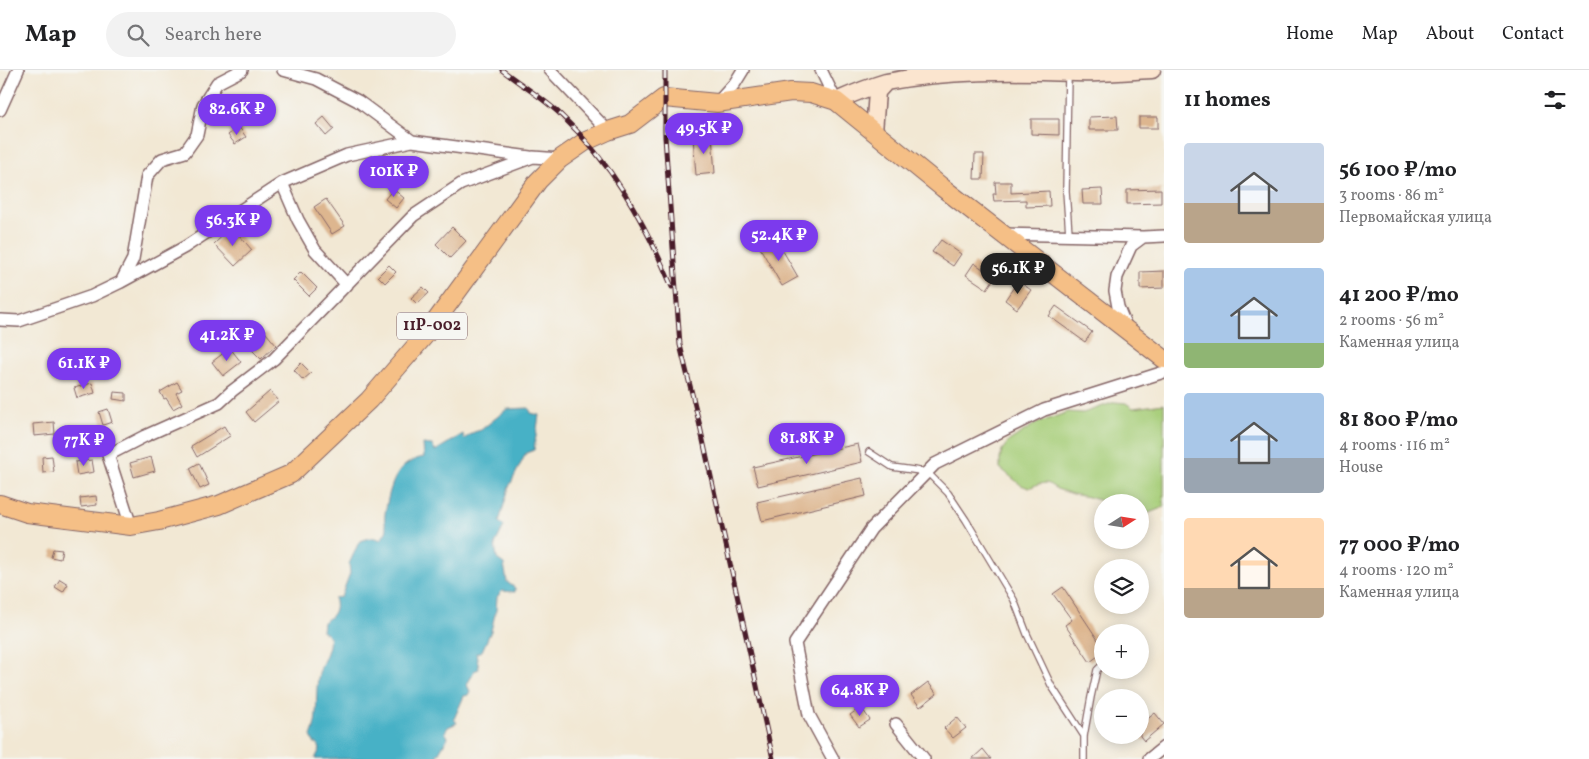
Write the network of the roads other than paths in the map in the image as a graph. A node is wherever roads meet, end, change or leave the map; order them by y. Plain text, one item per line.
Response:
1 (18, 70) edge
2 (242, 70) edge
3 (283, 70) edge
4 (550, 70) edge
5 (743, 70) edge
6 (821, 70) edge
7 (1038, 70) edge
8 (1152, 70) edge
9 (1068, 73) junction
10 (886, 82) junction
11 (836, 101) junction
12 (717, 103) junction
13 (0, 110) edge
14 (608, 131) junction
15 (874, 132) junction
16 (412, 141) junction
17 (534, 158) junction
18 (560, 159) junction
19 (282, 183) junction
20 (1002, 234) junction
21 (1069, 234) junction
22 (1164, 236) edge
23 (1143, 237) junction
24 (121, 282) junction
25 (347, 285) junction
26 (0, 320) edge
27 (1128, 331) junction
28 (1164, 359) edge
29 (1164, 372) edge
30 (869, 452) dead end
31 (927, 472) junction
32 (0, 504) edge
33 (131, 526) junction
34 (1095, 679) edge
35 (896, 724) dead end
36 (1084, 736) junction
37 (1164, 747) edge
38 (833, 759) edge
39 (924, 759) edge
40 (1084, 759) edge
41 (1149, 759) edge

1 - 13 street
2 - 24 street
3 - 16 street
4 - 14 street
5 - 12 street
6 - 11 street
7 - 9 street
7 - 10 street
8 - 9 street
9 - 21 lane
10 - 11 street
10 - 15 street
11 - 12 main road, 11Р-002
11 - 15 main road, 11Р-002
12 - 14 main road, 11Р-002
14 - 18 main road, 11Р-002
15 - 20 main road, 11Р-002
16 - 17 street
16 - 19 street
17 - 18 street
17 - 25 street
18 - 33 main road, 11Р-002
19 - 24 street
19 - 25 street
20 - 21 street
20 - 27 main road, 11Р-002
21 - 23 street
22 - 23 street
23 - 27 street
24 - 26 street
25 - 33 street
27 - 28 main road, 11Р-002
29 - 31 street
30 - 31 lane
31 - 36 lane
31 - 38 street
32 - 33 main road, 11Р-002
34 - 36 lane
35 - 39 street
36 - 40 lane
37 - 41 street

